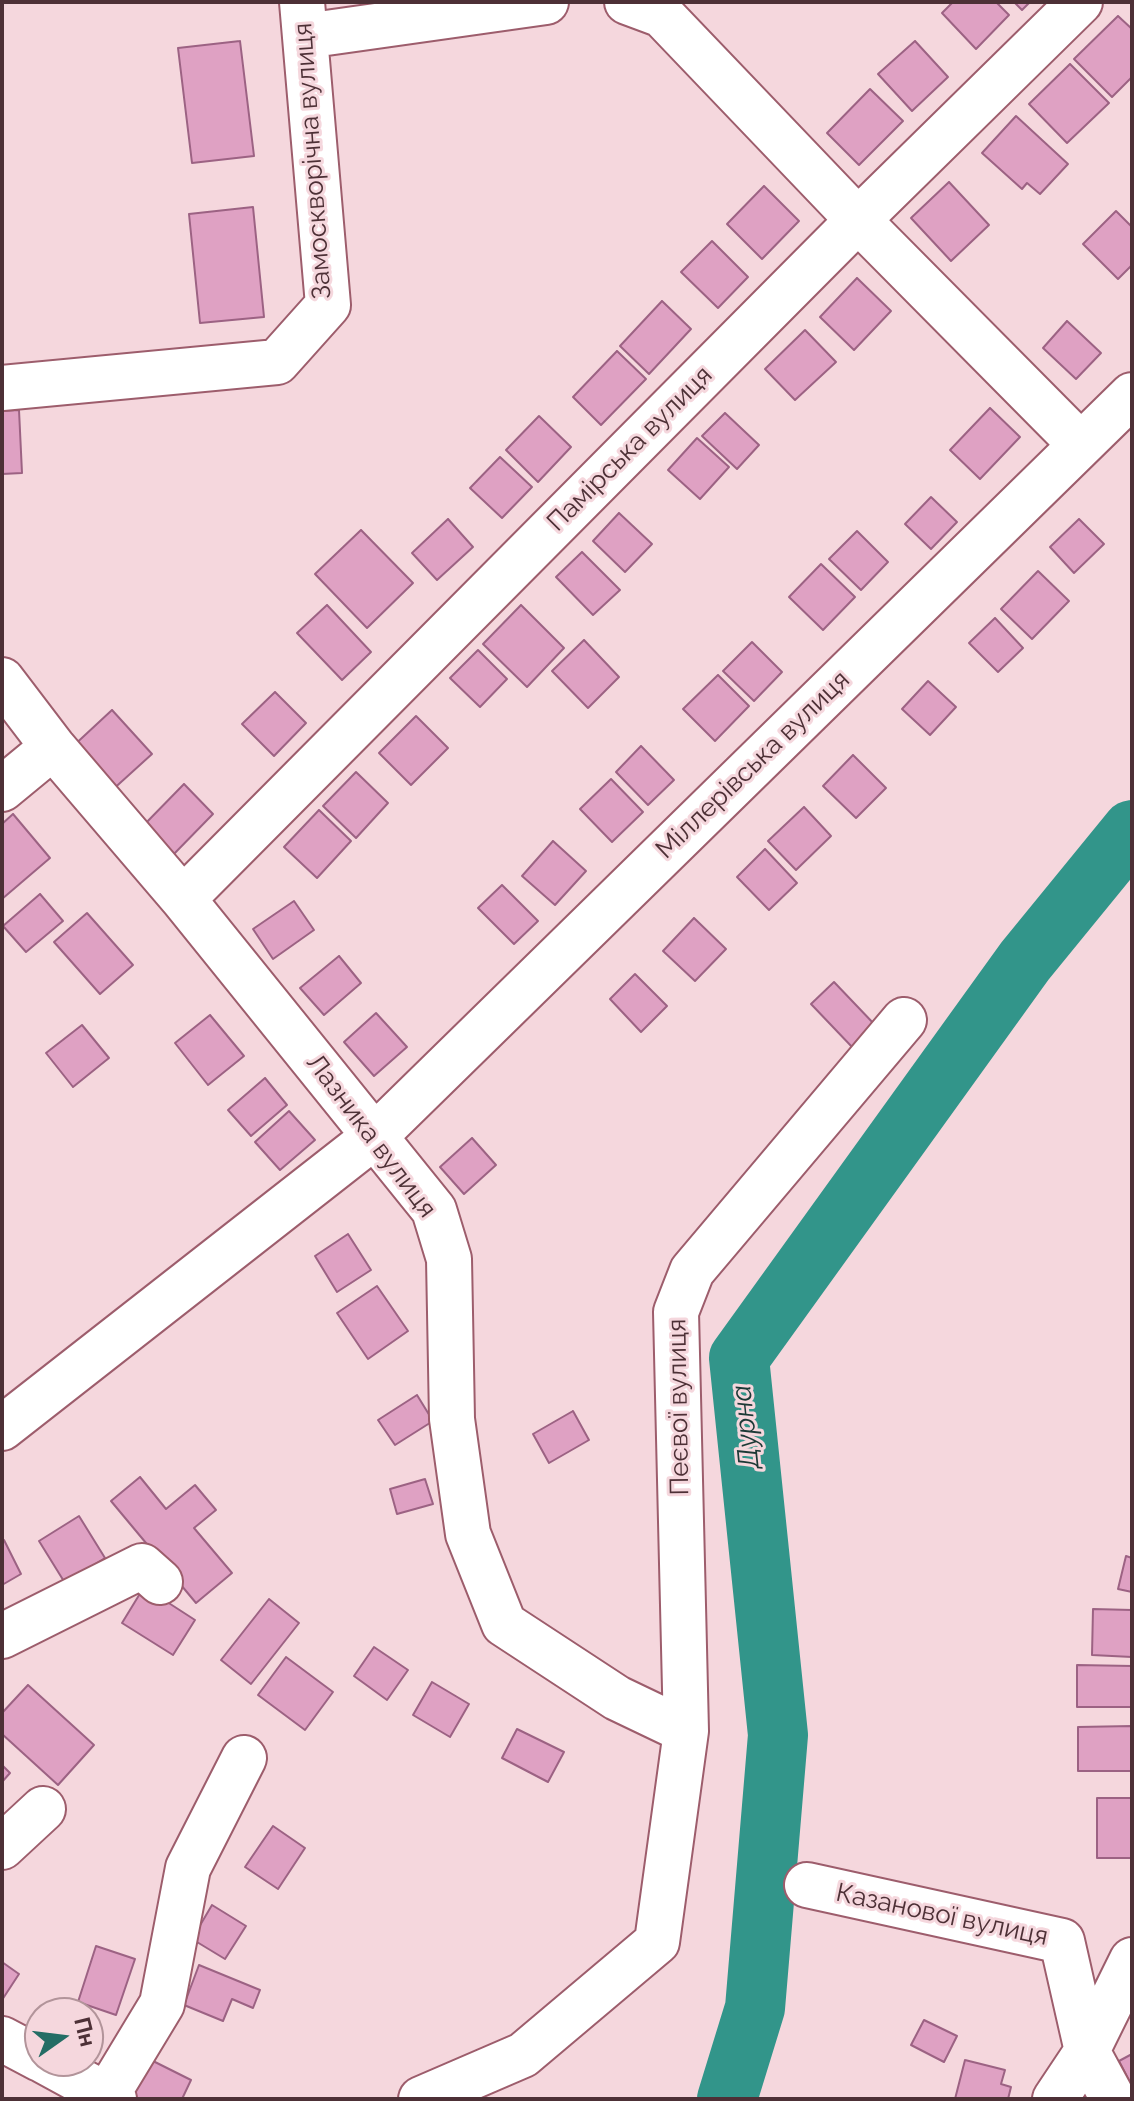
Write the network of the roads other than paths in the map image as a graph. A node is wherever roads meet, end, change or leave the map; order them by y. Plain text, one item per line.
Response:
1 (546, 2) edge
2 (627, 2) edge
3 (1080, 2) edge
4 (303, 19) edge
5 (858, 220) junction
6 (2, 388) edge
7 (1132, 395) edge
8 (1080, 444) junction
9 (2, 680) edge
10 (53, 747) junction
11 (2, 789) edge
12 (183, 899) junction
13 (904, 1020) dead end
14 (375, 1136) junction
15 (2, 1428) edge
16 (160, 1582) dead end
17 (2, 1636) edge
18 (686, 1731) junction
19 (244, 1758) dead end
20 (43, 1809) dead end
21 (2, 1847) edge
22 (807, 1885) dead end
23 (1132, 1960) edge
24 (2, 2039) edge
25 (24, 2051) edge
26 (1087, 2051) junction
27 (523, 2055) junction
28 (73, 2077) edge
29 (110, 2097) edge
30 (421, 2099) edge
31 (503, 2099) edge
32 (1055, 2099) edge
33 (1113, 2099) edge

1 - 4 street
2 - 5 street
3 - 5 street, Памірська вулиця
4 - 6 street, Замоскворічна вулиця
5 - 8 street
5 - 12 street, Памірська вулиця
7 - 8 street, Міллерівська вулиця
8 - 14 street, Міллерівська вулиця
9 - 10 street, Лазника вулиця
10 - 11 street
10 - 12 street, Лазника вулиця
12 - 14 street, Лазника вулиця
13 - 18 street, Пеєвої вулиця
14 - 15 street, Міллерівська вулиця
14 - 18 street, Лазника вулиця
16 - 17 street
18 - 27 street, Пеєвої вулиця
19 - 29 street
20 - 21 street
22 - 26 street, Казанової вулиця
23 - 26 street
24 - 25 street
26 - 32 street
26 - 33 street, Казанової вулиця
27 - 30 street
27 - 31 street
28 - 29 street

